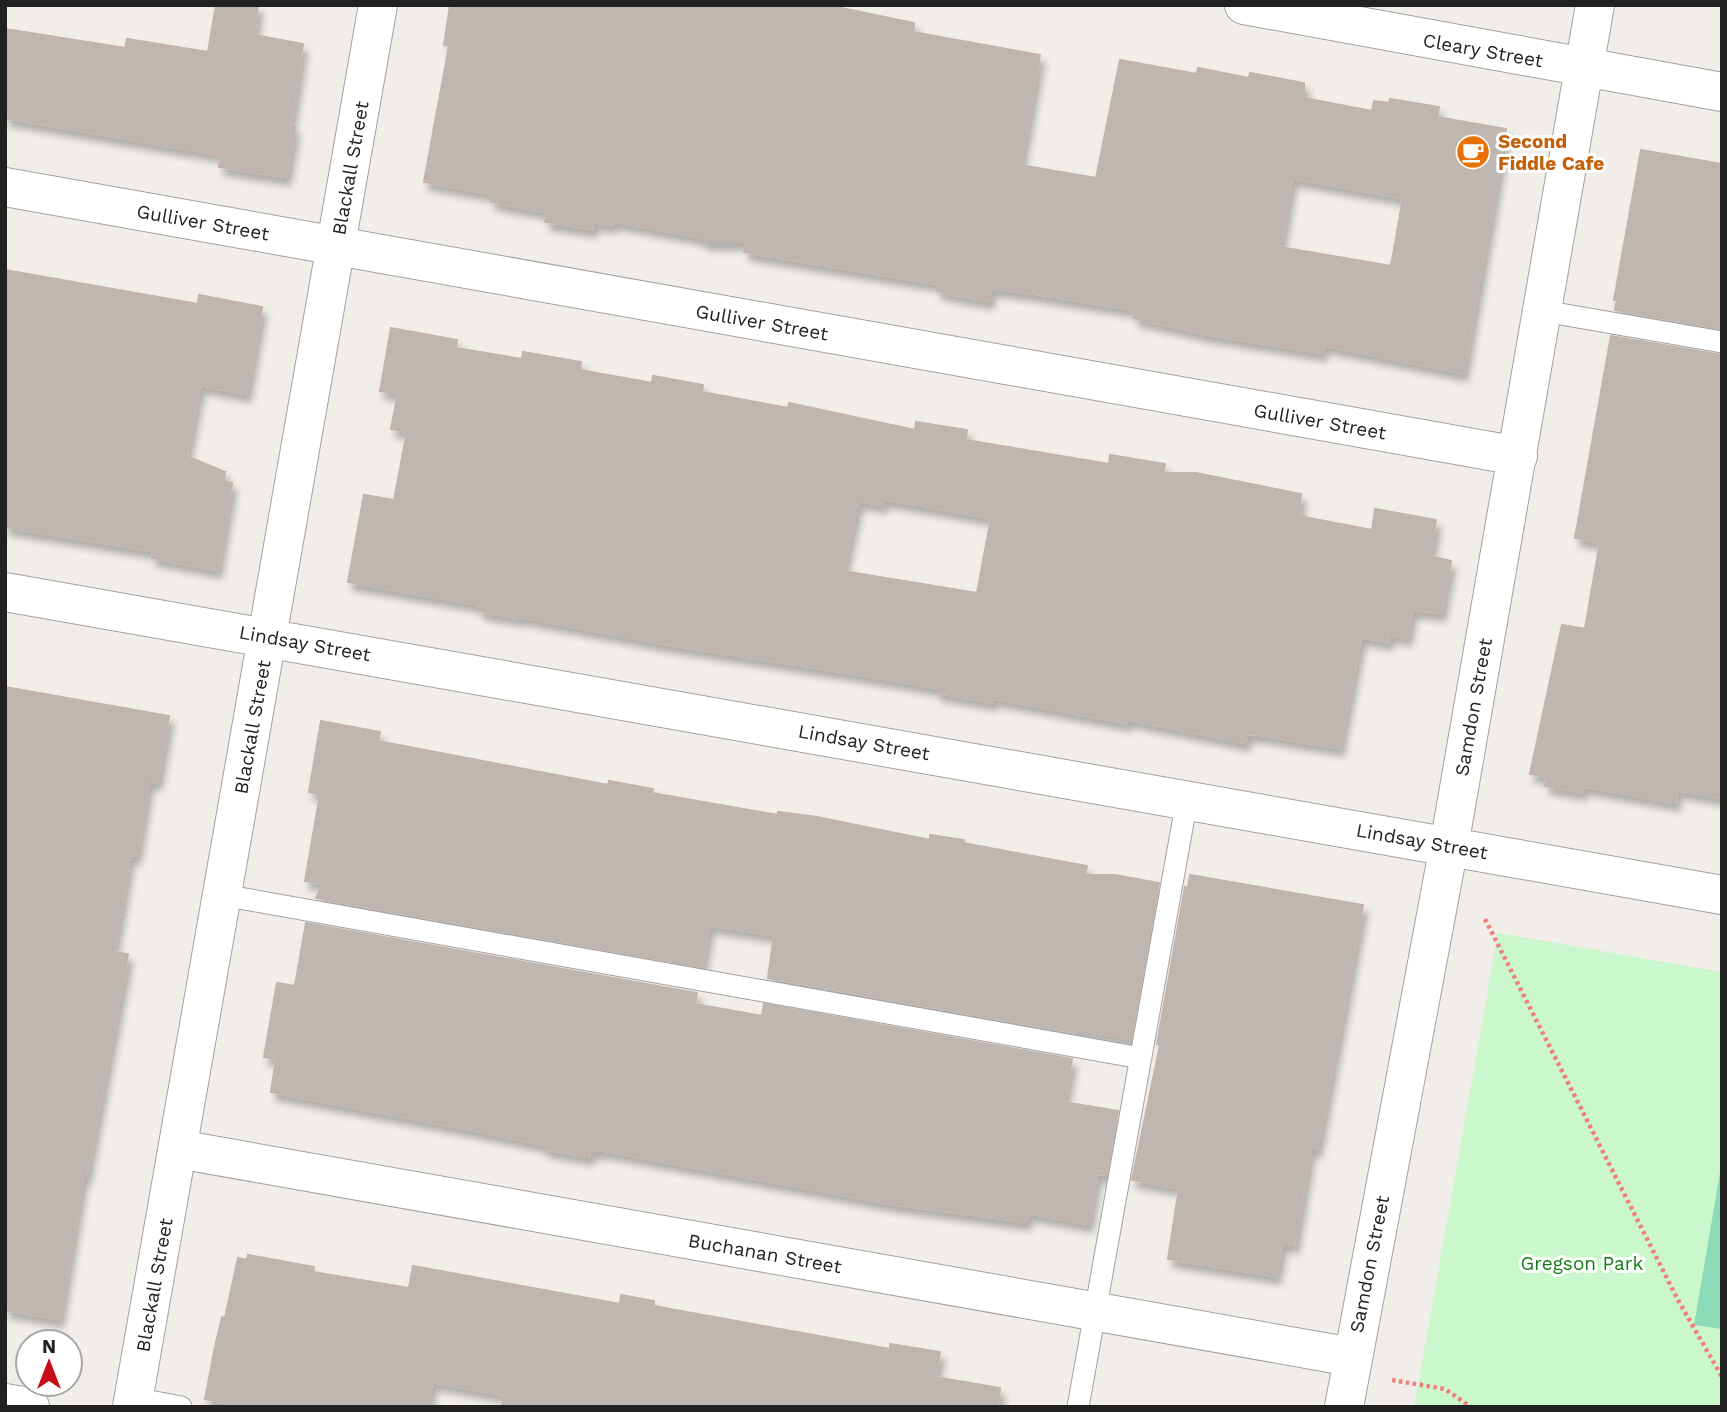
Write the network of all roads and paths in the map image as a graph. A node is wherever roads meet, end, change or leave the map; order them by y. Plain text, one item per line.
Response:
1 (379, 5) edge
2 (1244, 5) edge
3 (1595, 5) edge
4 (1584, 68) junction
5 (1722, 92) edge
6 (5, 187) edge
7 (336, 246) junction
8 (1543, 311) junction
9 (1722, 342) edge
10 (1518, 456) junction
11 (5, 592) edge
12 (268, 636) junction
13 (1187, 800) junction
14 (1448, 846) junction
15 (222, 895) junction
16 (1722, 895) edge
17 (1486, 919) dead end
18 (1140, 1058) junction
19 (178, 1149) junction
20 (1096, 1312) junction
21 (1722, 1377) edge
22 (1348, 1379) edge
23 (5, 1403) edge
24 (133, 1403) edge
25 (30, 1407) edge
26 (181, 1407) edge
27 (1078, 1407) edge
28 (1471, 1407) edge

1 - 7 street, Blackall Street
2 - 4 street, Cleary Street
3 - 4 street, Samdon Street
4 - 5 street, Cleary Street
4 - 8 street, Samdon Street
6 - 7 street, Gulliver Street
7 - 10 street, Gulliver Street
7 - 12 street, Blackall Street
8 - 9 lane
8 - 10 street, Samdon Street
10 - 14 street, Samdon Street
11 - 12 street, Lindsay Street
12 - 13 street, Lindsay Street
12 - 15 street, Blackall Street
13 - 14 street, Lindsay Street
13 - 18 lane
14 - 16 street, Lindsay Street
14 - 22 street, Samdon Street
15 - 18 lane
15 - 19 street, Blackall Street
17 - 21 path
18 - 20 lane
19 - 20 street, Buchanan Street
19 - 24 street, Blackall Street
20 - 22 street, Buchanan Street
20 - 27 lane
22 - 28 path
23 - 25 street
24 - 26 lane

